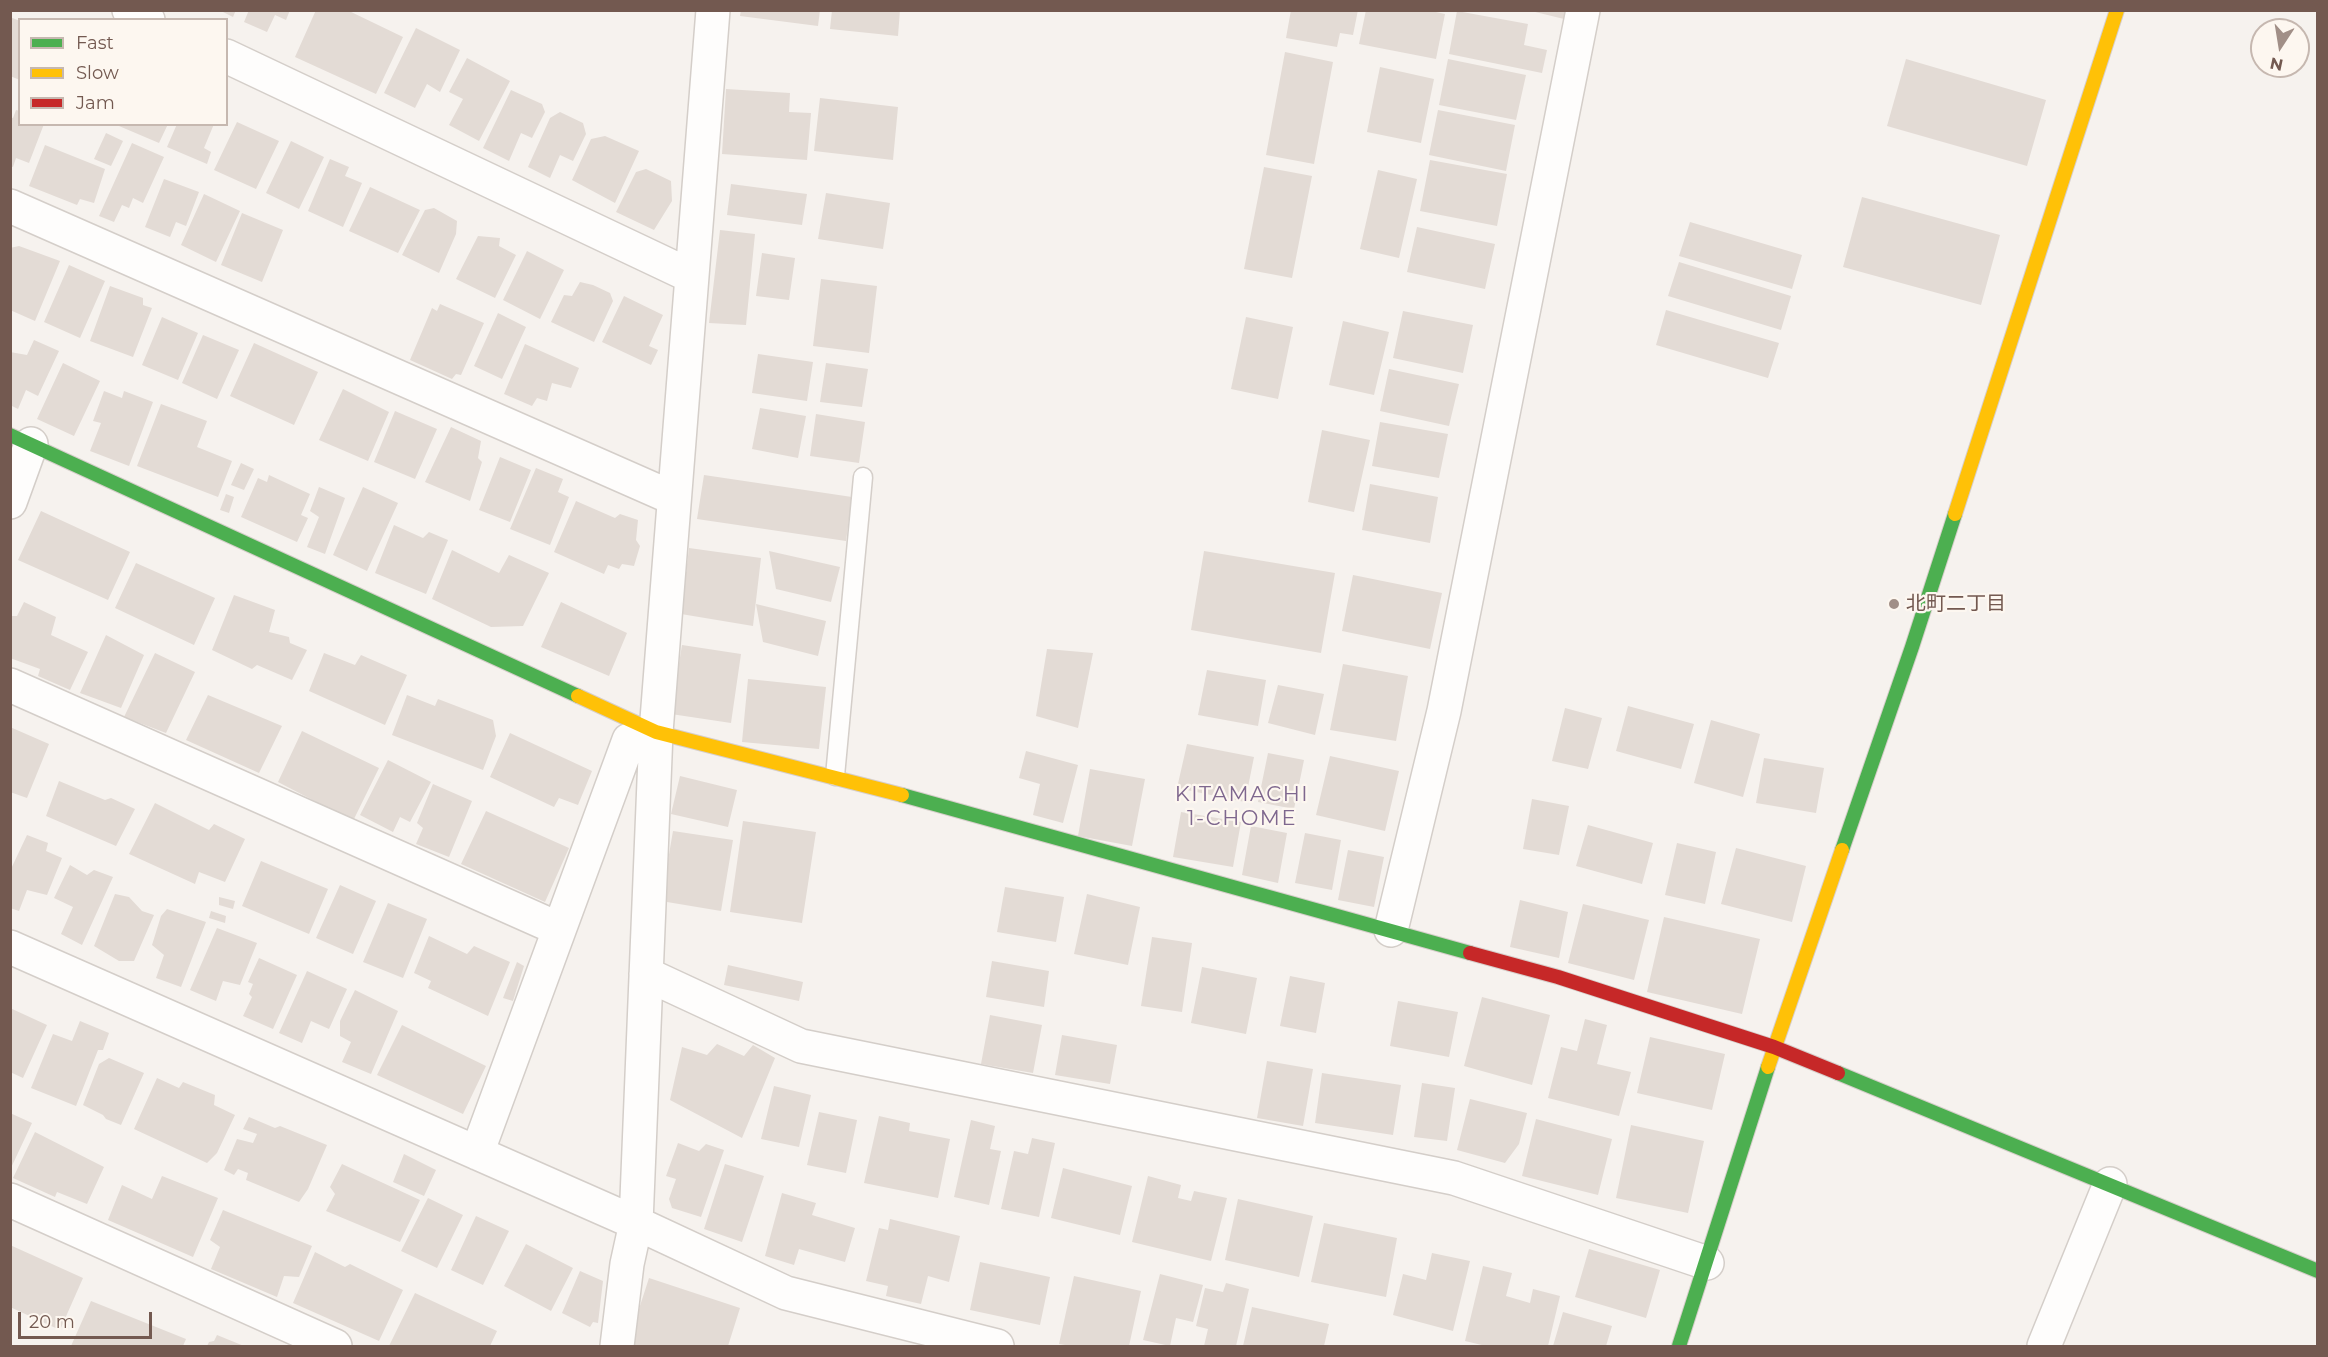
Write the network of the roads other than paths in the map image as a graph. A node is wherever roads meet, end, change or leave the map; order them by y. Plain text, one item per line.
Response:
1 (129, 10) edge
2 (713, 10) edge
3 (1582, 10) edge
4 (2117, 10) edge
5 (144, 18) edge
6 (228, 57) edge
7 (10, 206) edge
8 (691, 276) junction
9 (21, 440) edge
10 (864, 477) dead end
11 (673, 498) junction
12 (10, 502) edge
13 (10, 685) edge
14 (656, 732) junction
15 (834, 777) junction
16 (559, 929) junction
17 (1392, 930) junction
18 (10, 947) edge
19 (646, 974) junction
20 (1774, 1047) junction
21 (477, 1153) junction
22 (2110, 1184) junction
23 (10, 1200) edge
24 (636, 1223) junction
25 (1707, 1263) junction
26 (2318, 1271) edge
27 (335, 1347) edge
28 (617, 1347) edge
29 (997, 1347) edge
30 (1679, 1347) edge
31 (2044, 1347) edge

1 - 5 street
2 - 8 street
3 - 17 street
4 - 20 street
6 - 8 street
7 - 11 street
8 - 11 street
9 - 12 street
9 - 14 street
10 - 15 lane
11 - 14 street
13 - 16 street
14 - 15 street
14 - 16 street
14 - 19 street
15 - 17 street
16 - 21 street
17 - 20 street
18 - 21 street
19 - 24 street
19 - 25 street
20 - 22 street
20 - 25 street
21 - 24 street
22 - 26 street
22 - 31 street
23 - 27 street
24 - 28 street
24 - 29 street
25 - 30 street

